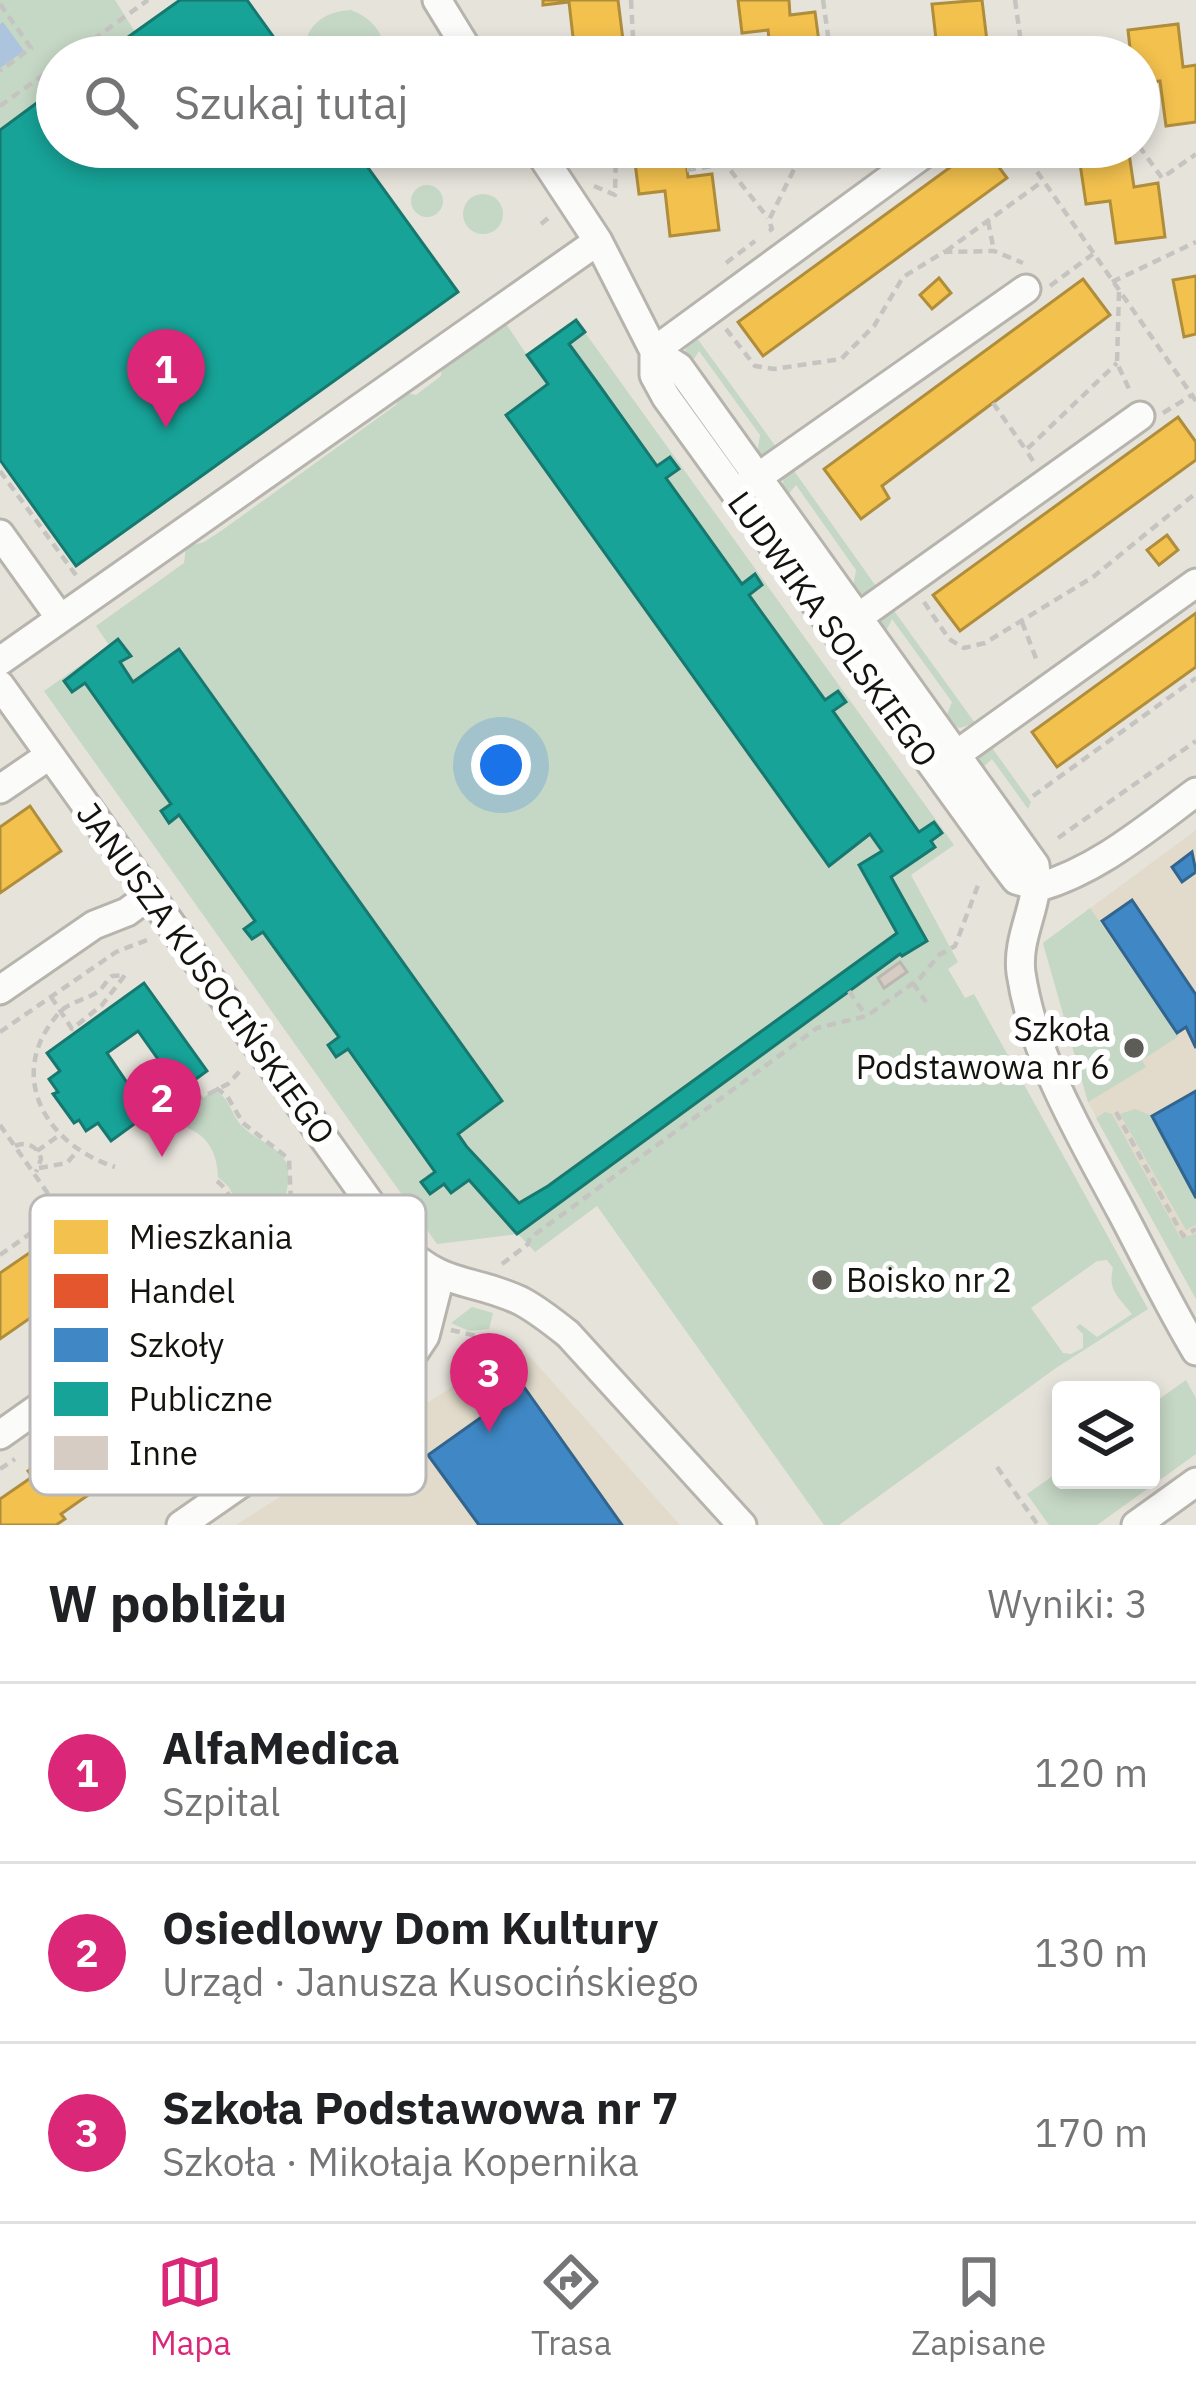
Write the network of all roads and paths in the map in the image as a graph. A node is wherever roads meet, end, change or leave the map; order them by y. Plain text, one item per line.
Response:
1 (148, 0) edge
2 (437, 0) edge
3 (631, 0) edge
4 (823, 0) edge
5 (1015, 0) edge
6 (2, 10) edge
7 (98, 36) edge
8 (459, 36) edge
9 (635, 36) edge
10 (828, 36) edge
11 (1020, 36) edge
12 (0, 71) edge
13 (36, 80) edge
14 (0, 106) edge
15 (1196, 154) edge
16 (550, 168) edge
17 (616, 168) edge
18 (700, 168) edge
19 (729, 168) edge
20 (795, 168) edge
21 (904, 168) edge
22 (1034, 168) edge
23 (1155, 168) edge
24 (687, 170) dead end
25 (1043, 181) junction
26 (595, 186) dead end
27 (769, 220) junction
28 (988, 220) junction
29 (598, 241) junction
30 (1196, 242) edge
31 (994, 251) junction
32 (944, 252) junction
33 (725, 276) dead end
34 (1036, 279) joint
35 (1112, 282) junction
36 (1119, 292) junction
37 (720, 320) dead end
38 (654, 351) junction
39 (1117, 363) junction
40 (1196, 400) edge
41 (993, 403) dead end
42 (1141, 416) joint
43 (1026, 450) junction
44 (0, 471) edge
45 (1048, 483) junction
46 (10, 484) junction
47 (747, 485) junction
48 (0, 491) edge
49 (1196, 494) edge
50 (0, 534) edge
51 (1196, 583) edge
52 (918, 593) dead end
53 (91, 596) junction
54 (60, 618) junction
55 (1022, 622) junction
56 (848, 625) junction
57 (0, 661) edge
58 (1196, 678) edge
59 (0, 686) edge
60 (1048, 689) junction
61 (1196, 742) edge
62 (50, 755) junction
63 (947, 762) junction
64 (0, 789) edge
65 (1196, 792) edge
66 (1033, 796) dead end
67 (1058, 838) dead end
68 (984, 872) dead end
69 (1039, 887) junction
70 (150, 895) junction
71 (147, 940) dead end
72 (913, 983) junction
73 (0, 990) edge
74 (849, 991) dead end
75 (51, 997) junction
76 (926, 1002) dead end
77 (60, 1010) junction
78 (866, 1016) junction
79 (0, 1032) edge
80 (240, 1070) dead end
81 (216, 1088) junction
82 (1116, 1112) dead end
83 (0, 1124) edge
84 (177, 1125) dead end
85 (61, 1134) junction
86 (3, 1136) edge
87 (15, 1146) junction
88 (78, 1150) junction
89 (37, 1151) junction
90 (623, 1156) dead end
91 (629, 1165) junction
92 (116, 1167) dead end
93 (36, 1171) junction
94 (217, 1181) dead end
95 (51, 1195) edge
96 (227, 1195) edge
97 (292, 1195) edge
98 (364, 1195) edge
99 (1196, 1229) edge
100 (30, 1234) edge
101 (0, 1255) edge
102 (426, 1266) edge
103 (497, 1267) dead end
104 (440, 1277) junction
105 (442, 1326) dead end
106 (426, 1332) edge
107 (486, 1338) dead end
108 (1196, 1351) edge
109 (30, 1411) edge
110 (0, 1435) edge
111 (997, 1467) dead end
112 (1196, 1482) edge
113 (224, 1495) edge
114 (181, 1525) edge
115 (742, 1525) edge
116 (1038, 1525) edge
117 (1136, 1525) edge

1 - 7 path
2 - 8 street
3 - 9 path
4 - 10 path
5 - 11 path
6 - 12 path
13 - 14 path
15 - 23 path
16 - 29 street, LUDWIKA SOLSKIEGO
17 - 26 path
18 - 24 path
19 - 27 path
20 - 27 path
21 - 38 street
22 - 25 path
25 - 28 path
25 - 35 path
27 - 33 path
28 - 31 path
28 - 32 path
29 - 38 street, LUDWIKA SOLSKIEGO
29 - 53 street
30 - 35 path
31 - 32 path
31 - 34 path
32 - 37 path
34 - 47 street
35 - 36 path
36 - 39 path
36 - 40 path
38 - 47 street, LUDWIKA SOLSKIEGO
39 - 42 path
39 - 43 path
41 - 43 path
42 - 45 street
43 - 45 path
44 - 46 path
45 - 56 street
46 - 48 path
46 - 53 path
47 - 56 street, LUDWIKA SOLSKIEGO
49 - 55 path
50 - 54 street
51 - 60 street
52 - 55 path
53 - 54 street
54 - 57 street
55 - 60 path
56 - 63 street, LUDWIKA SOLSKIEGO
58 - 66 path
59 - 62 street, JANUSZA KUSOCIŃSKIEGO
60 - 63 street
61 - 67 path
62 - 64 street
62 - 70 street, JANUSZA KUSOCIŃSKIEGO
63 - 69 street, LUDWIKA SOLSKIEGO
65 - 69 street
68 - 72 path
69 - 108 street
70 - 73 street
70 - 98 street, JANUSZA KUSOCIŃSKIEGO
71 - 75 path
72 - 76 path
72 - 78 path
74 - 78 path
75 - 77 path
75 - 79 path
77 - 77 path
77 - 85 path
78 - 91 path
80 - 81 path
81 - 84 path
81 - 97 path
82 - 99 path
83 - 86 path
85 - 88 path
85 - 89 path
86 - 87 path
87 - 89 path
87 - 93 path
88 - 92 path
88 - 93 path
89 - 93 path
90 - 91 path
91 - 103 path
93 - 95 path
94 - 96 path
100 - 101 path
102 - 104 street, JANUSZA KUSOCIŃSKIEGO
104 - 106 street
104 - 115 street, JANUSZA KUSOCIŃSKIEGO
105 - 107 path
109 - 110 street
111 - 116 path
112 - 117 street
113 - 114 street

